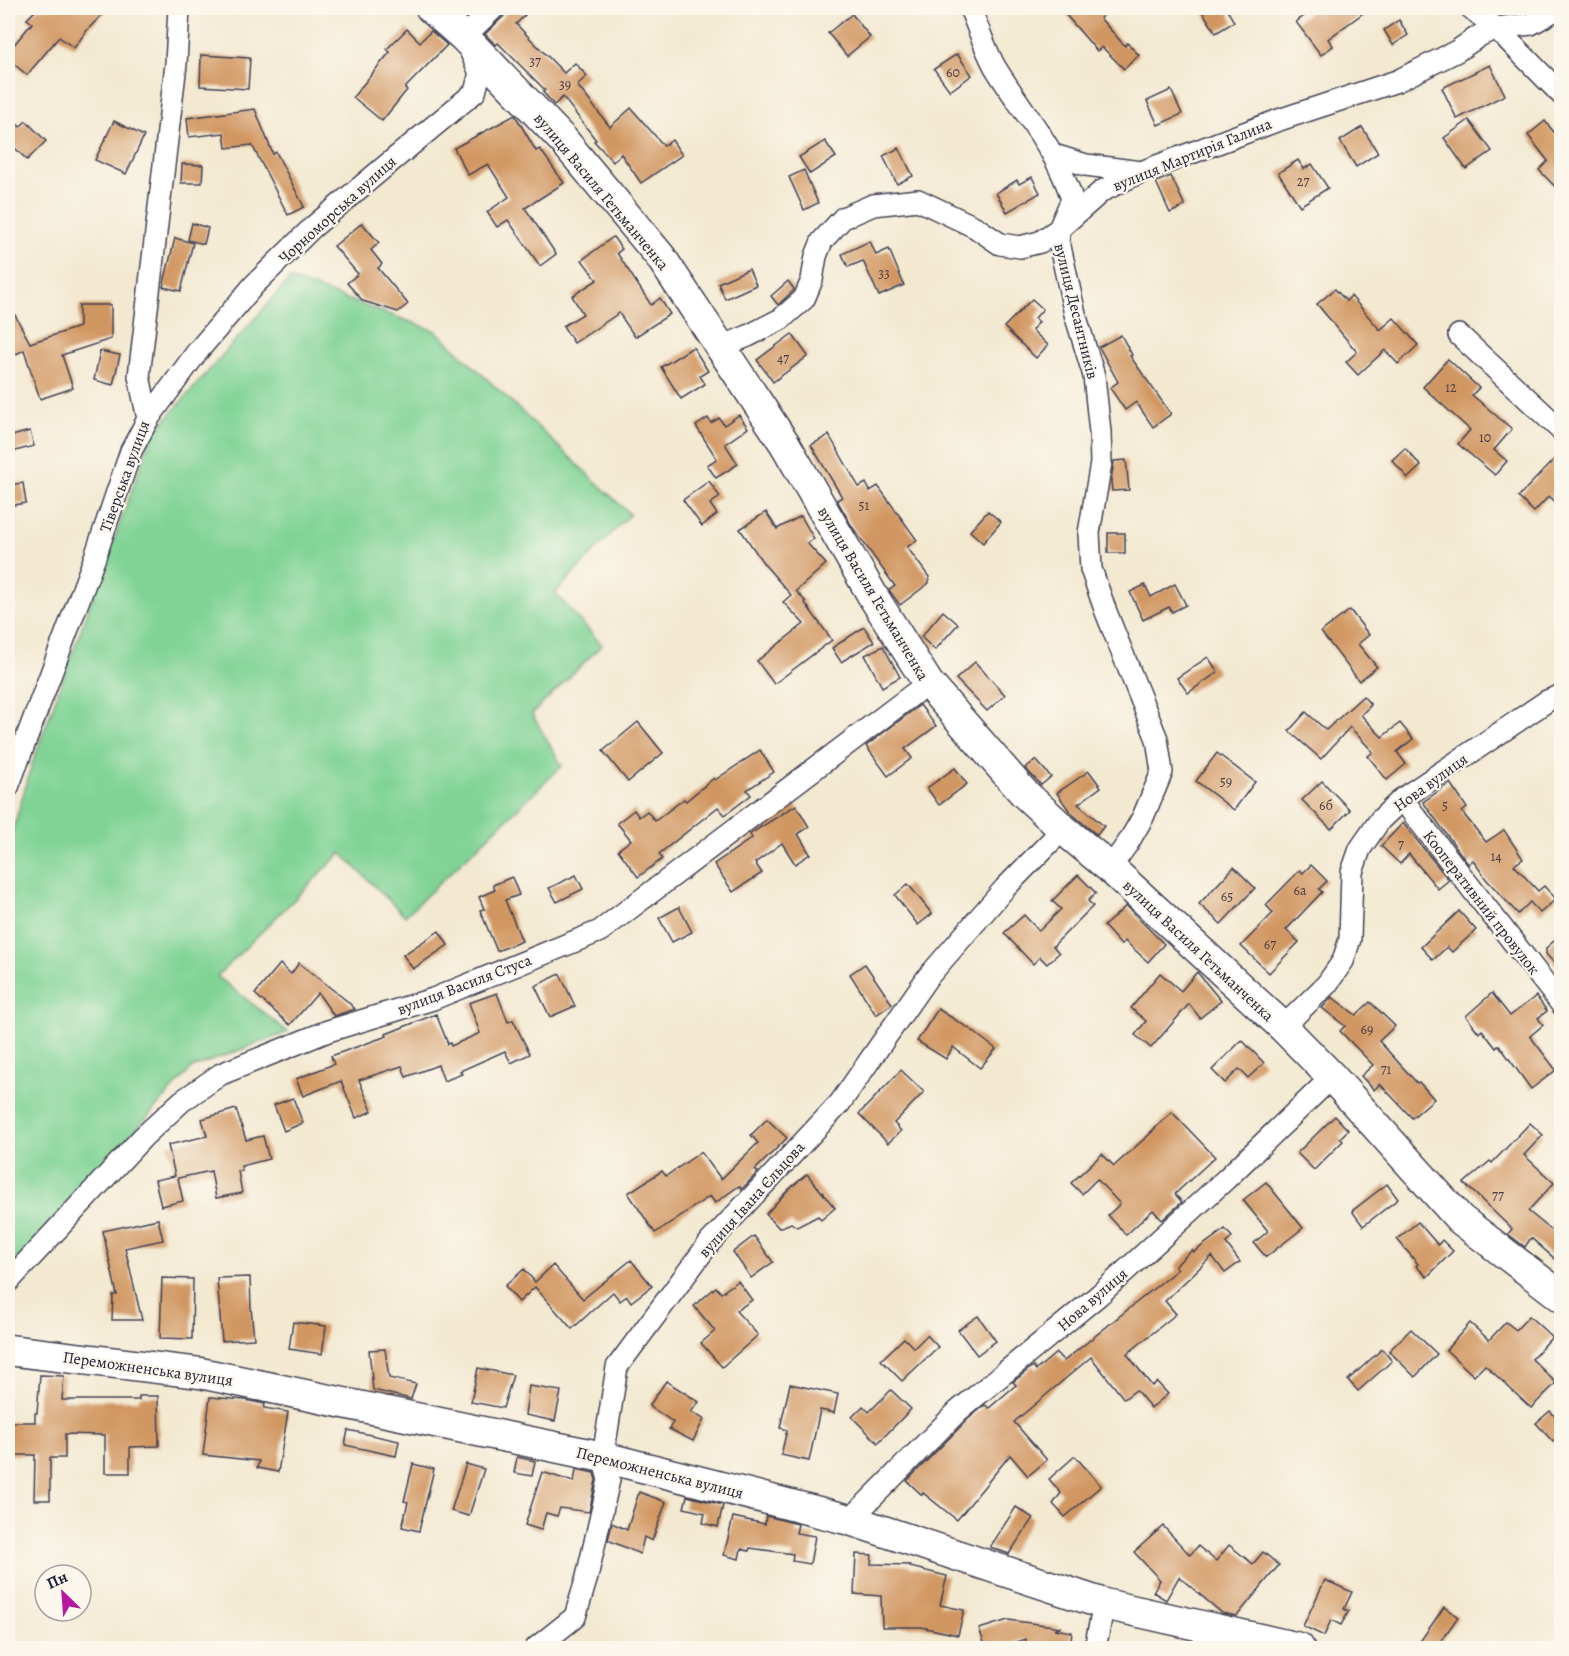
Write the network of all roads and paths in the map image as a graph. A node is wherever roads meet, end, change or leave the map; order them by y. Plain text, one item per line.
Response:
1 (179, 8) edge
2 (431, 8) edge
3 (494, 8) edge
4 (970, 8) edge
5 (1471, 8) edge
6 (1559, 8) edge
7 (1496, 28) junction
8 (464, 38) junction
9 (1562, 95) edge
10 (1053, 155) junction
11 (1142, 172) junction
12 (1059, 229) junction
13 (1459, 335) dead end
14 (721, 347) junction
15 (148, 419) junction
16 (1562, 431) edge
17 (928, 683) junction
18 (1562, 695) edge
19 (8, 787) edge
20 (1402, 799) junction
21 (1063, 829) junction
22 (1110, 868) junction
23 (1562, 1005) edge
24 (1283, 1027) junction
25 (1332, 1077) junction
26 (8, 1282) edge
27 (1562, 1297) edge
28 (8, 1350) edge
29 (603, 1457) junction
30 (850, 1520) junction
31 (1104, 1604) junction
32 (536, 1648) edge
33 (1095, 1648) edge
34 (1299, 1648) edge

1 - 15 street, Тіверська вулиця
2 - 8 street, вулиця Василя Гетьманченка
3 - 8 street
4 - 10 street, вулиця Десантників
5 - 7 street
6 - 7 street, вулиця Мартирія Галина
7 - 9 street
7 - 11 street, вулиця Мартирія Галина
8 - 14 street, вулиця Василя Гетьманченка
8 - 15 street, Чорноморська вулиця
10 - 11 street
10 - 12 street, вулиця Десантників
11 - 12 street, вулиця Мартирія Галина
12 - 14 street, вулиця Мартирія Галина
12 - 22 street, вулиця Десантників
13 - 16 street
14 - 17 street, вулиця Василя Гетьманченка
15 - 19 street, Тіверська вулиця
17 - 21 street, вулиця Василя Гетьманченка
17 - 26 street, вулиця Василя Стуса
18 - 20 street, Нова вулиця
20 - 23 street, Кооперативний провулок
20 - 24 street, Нова вулиця
21 - 22 street, вулиця Василя Гетьманченка
21 - 29 street, вулиця Івана Єльцова
22 - 24 street, вулиця Василя Гетьманченка
24 - 25 street, вулиця Василя Гетьманченка
25 - 27 street, вулиця Василя Гетьманченка
25 - 30 street, Нова вулиця
28 - 29 street, Переможненська вулиця
29 - 30 street, Переможненська вулиця
29 - 32 street, вулиця Івана Єльцова
30 - 31 street, Переможненська вулиця
31 - 33 street
31 - 34 street, Переможненська вулиця

